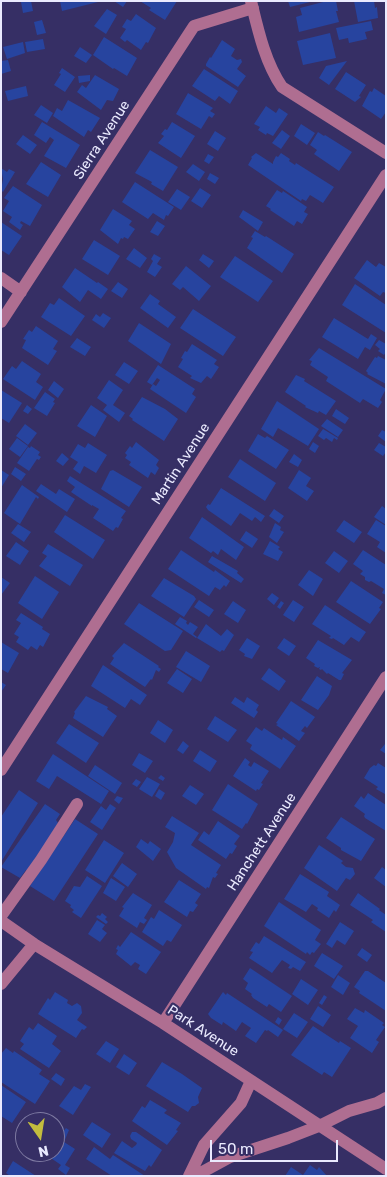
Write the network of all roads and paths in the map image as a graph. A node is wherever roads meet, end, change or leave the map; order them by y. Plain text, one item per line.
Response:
1 (252, 4) edge
2 (386, 153) edge
3 (386, 175) edge
4 (1, 278) edge
5 (21, 292) junction
6 (1, 322) edge
7 (386, 677) edge
8 (1, 770) edge
9 (77, 804) dead end
10 (1, 916) edge
11 (1, 921) edge
12 (34, 944) junction
13 (1, 984) edge
14 (163, 1023) junction
15 (251, 1081) junction
16 (386, 1098) edge
17 (319, 1126) junction
18 (386, 1169) edge
19 (189, 1176) edge
20 (195, 1176) edge

1 - 2 street
1 - 5 street, Sierra Avenue
3 - 8 street, Martin Avenue
4 - 5 street
5 - 6 street, Sierra Avenue
7 - 14 street, Hanchett Avenue
9 - 10 street
11 - 12 street, Park Avenue
12 - 13 street
12 - 14 street, Park Avenue
14 - 15 street, Park Avenue
15 - 17 street, Park Avenue
15 - 19 street
16 - 17 street
17 - 18 street, Park Avenue
17 - 20 street

